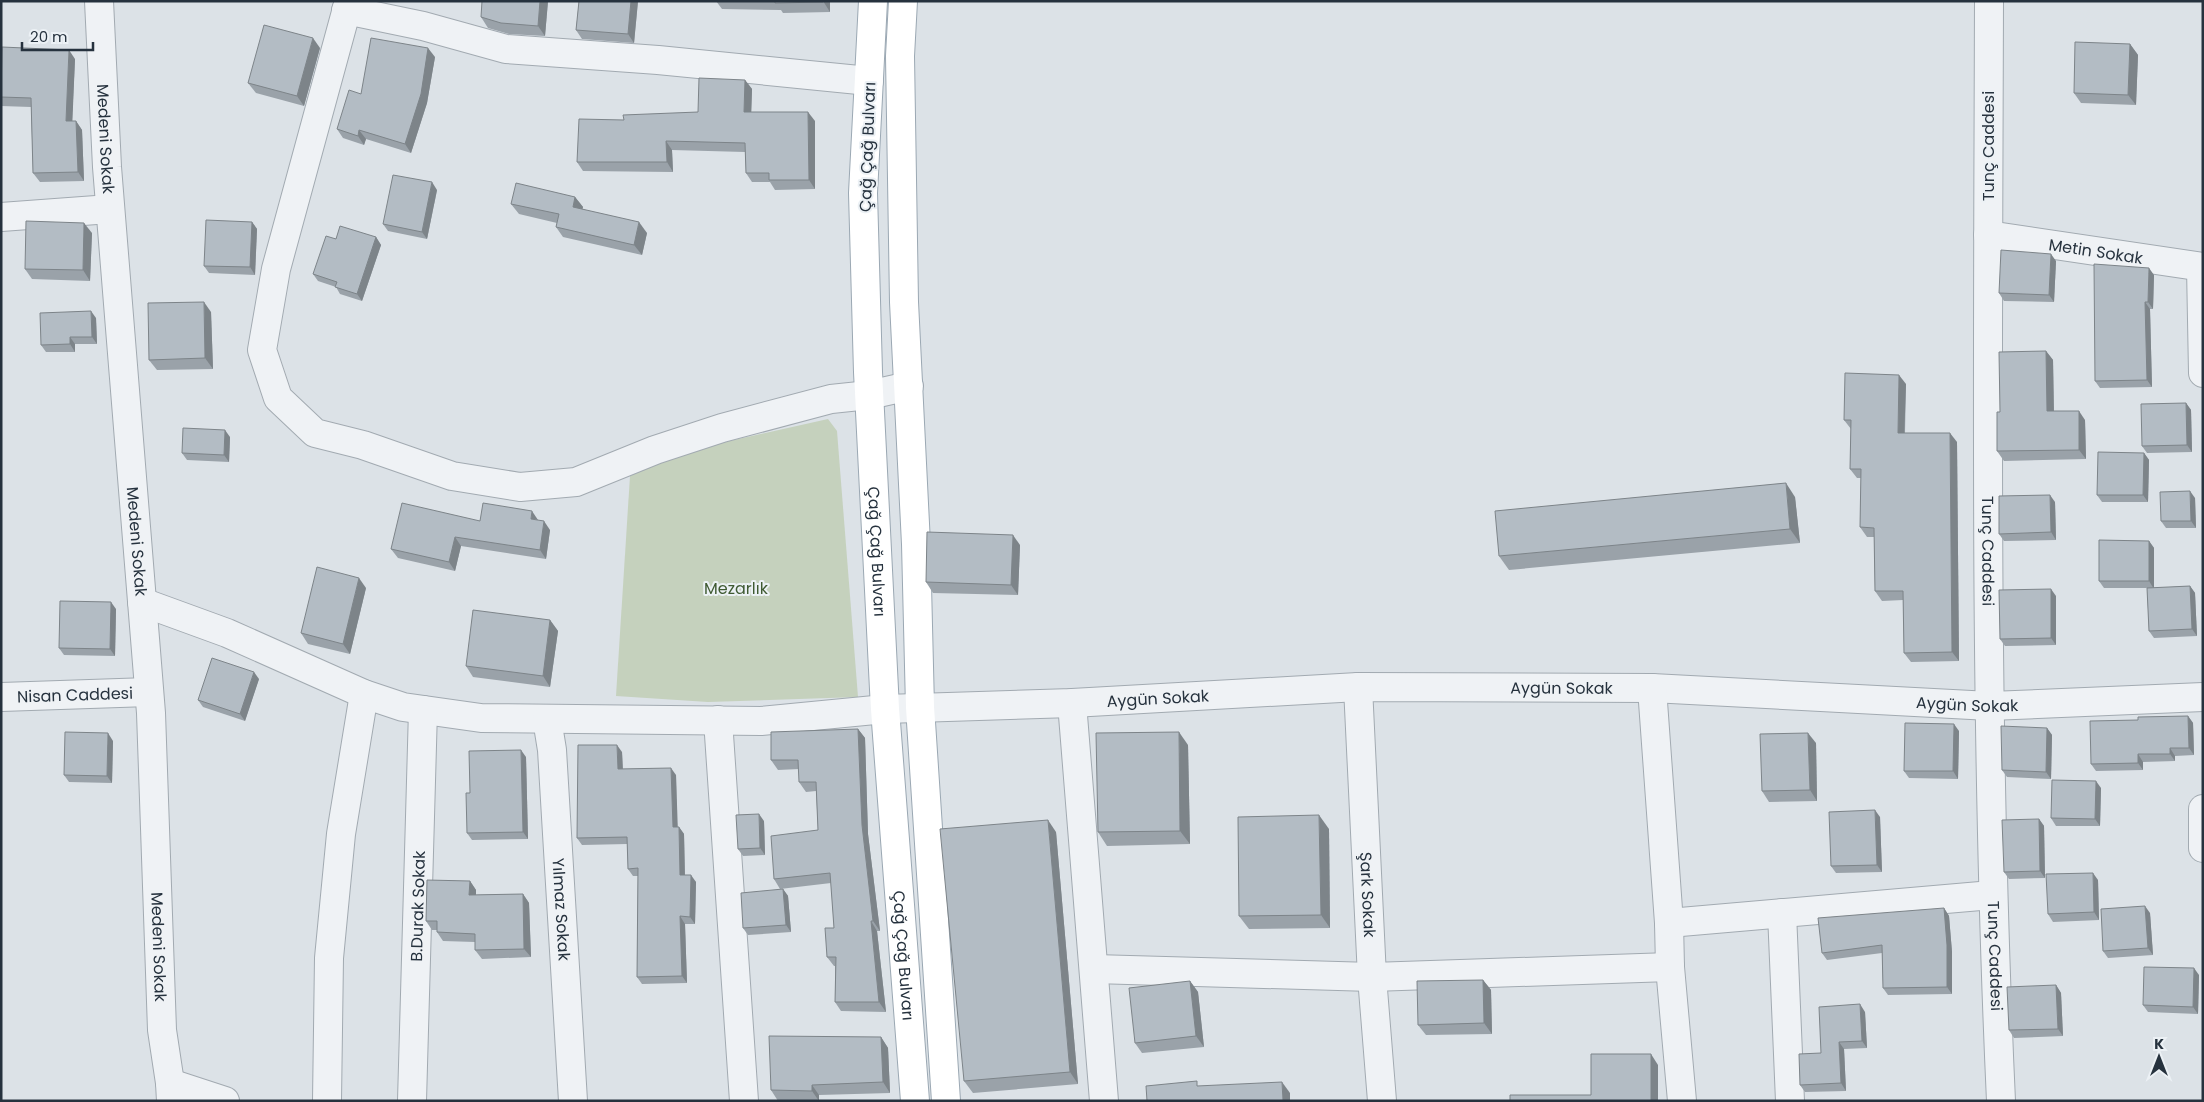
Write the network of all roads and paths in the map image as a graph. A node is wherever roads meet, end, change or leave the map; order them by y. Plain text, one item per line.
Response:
1 (99, 1) edge
2 (873, 1) edge
3 (904, 1) edge
4 (1989, 1) edge
5 (347, 6) edge
6 (869, 81) junction
7 (110, 208) junction
8 (1, 217) edge
9 (1988, 235) junction
10 (2202, 267) edge
11 (2203, 373) edge
12 (909, 386) junction
13 (869, 395) junction
14 (142, 602) junction
15 (1358, 686) junction
16 (1652, 688) junction
17 (149, 692) junction
18 (364, 694) junction
19 (1, 697) edge
20 (2203, 697) edge
21 (1072, 703) junction
22 (1990, 706) junction
23 (920, 708) junction
24 (885, 709) junction
25 (423, 710) junction
26 (547, 718) junction
27 (718, 720) junction
28 (2203, 809) edge
29 (2203, 848) edge
30 (1992, 896) junction
31 (1782, 913) junction
32 (1669, 923) junction
33 (1670, 967) junction
34 (1094, 968) junction
35 (1372, 977) junction
36 (171, 1092) edge
37 (225, 1101) edge
38 (326, 1101) edge
39 (412, 1101) edge
40 (573, 1101) edge
41 (744, 1101) edge
42 (915, 1101) edge
43 (946, 1101) edge
44 (1104, 1101) edge
45 (1382, 1101) edge
46 (1682, 1101) edge
47 (1790, 1101) edge
48 (2002, 1101) edge

1 - 7 street, Medeni Sokak
2 - 6 main road, Çağ Çağ Bulvarı
3 - 12 main road, Çağ Çağ Bulvarı
4 - 9 street, Tunç Caddesi
5 - 6 street
5 - 13 street
6 - 13 main road, Çağ Çağ Bulvarı
7 - 8 street
7 - 14 street, Medeni Sokak
9 - 10 street, Metin Sokak
9 - 22 street, Tunç Caddesi
10 - 11 street
12 - 13 street
12 - 23 main road, Çağ Çağ Bulvarı
13 - 24 main road, Çağ Çağ Bulvarı
14 - 17 street, Medeni Sokak
14 - 18 street, Aygün Sokak
15 - 16 street, Aygün Sokak
15 - 21 street, Aygün Sokak
15 - 35 street, Şark Sokak
16 - 22 street, Aygün Sokak
16 - 32 street
17 - 19 street, Nisan Caddesi
17 - 36 street, Medeni Sokak
18 - 25 street, Aygün Sokak
18 - 38 street
20 - 22 street, Aygün Sokak
21 - 23 street, Aygün Sokak
21 - 34 street
22 - 30 street, Tunç Caddesi
23 - 24 street, Aygün Sokak
23 - 43 main road, Çağ Çağ Bulvarı
24 - 27 street, Aygün Sokak
24 - 42 main road, Çağ Çağ Bulvarı
25 - 26 street, Aygün Sokak
25 - 39 street, B.Durak Sokak
26 - 27 street, Aygün Sokak
26 - 40 street, Yılmaz Sokak
27 - 41 street
28 - 29 street
30 - 31 street
30 - 48 street, Tunç Caddesi
31 - 32 street
31 - 47 street
32 - 33 street
33 - 35 street
33 - 46 street
34 - 35 street
34 - 44 street
35 - 45 street, Şark Sokak
36 - 37 street

